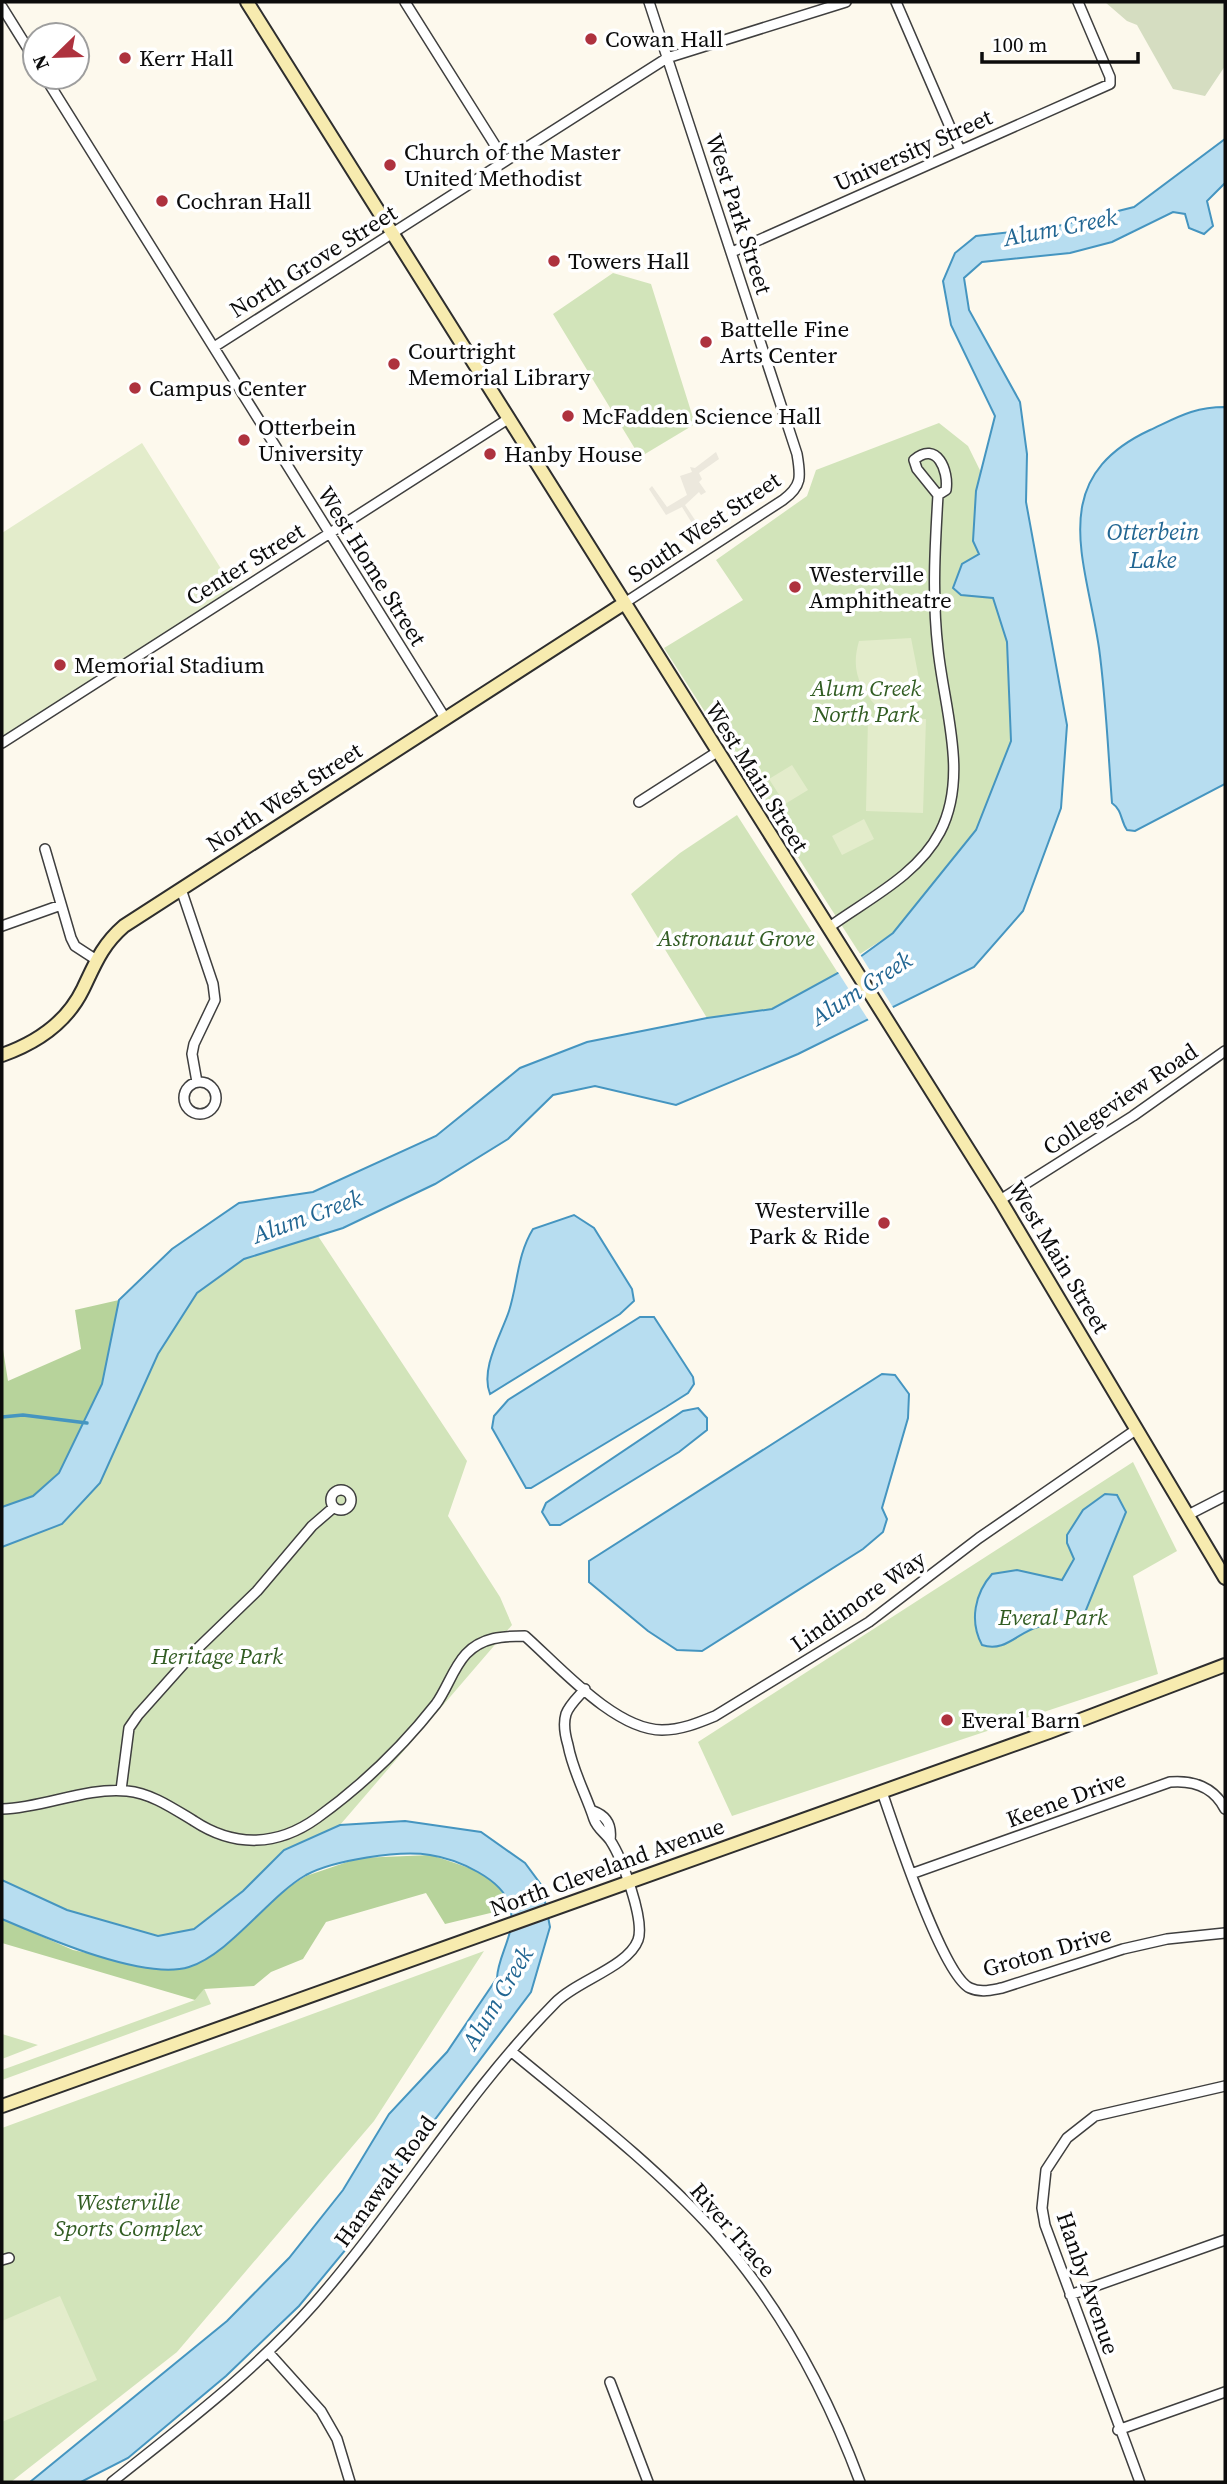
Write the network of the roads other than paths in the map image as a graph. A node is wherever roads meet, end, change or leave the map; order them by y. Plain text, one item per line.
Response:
1 (247, 2) edge
2 (405, 2) edge
3 (649, 2) edge
4 (842, 2) edge
5 (896, 2) edge
6 (1078, 2) edge
7 (2, 7) edge
8 (21, 38) edge
9 (667, 58) junction
10 (54, 91) edge
11 (960, 150) junction
12 (505, 161) junction
13 (392, 233) junction
14 (732, 252) junction
15 (214, 347) junction
16 (508, 419) junction
17 (802, 478) joint
18 (939, 495) junction
19 (329, 534) junction
20 (623, 604) junction
21 (445, 718) junction
22 (2, 743) edge
23 (717, 752) junction
24 (639, 802) dead end
25 (45, 849) dead end
26 (181, 889) junction
27 (61, 905) junction
28 (2, 926) edge
29 (828, 928) junction
30 (95, 960) junction
31 (1225, 1051) edge
32 (2, 1055) edge
33 (197, 1082) dead end
34 (1000, 1200) junction
35 (1138, 1429) junction
36 (1225, 1496) edge
37 (334, 1507) dead end
38 (1188, 1515) junction
39 (1225, 1578) edge
40 (1225, 1665) edge
41 (585, 1689) junction
42 (121, 1790) junction
43 (882, 1792) junction
44 (2, 1809) edge
45 (1225, 1809) edge
46 (911, 1874) junction
47 (627, 1882) junction
48 (1225, 1933) edge
49 (512, 2052) junction
50 (1225, 2086) edge
51 (2, 2106) edge
52 (1225, 2240) edge
53 (1070, 2295) junction
54 (268, 2352) junction
55 (610, 2382) dead end
56 (1225, 2392) edge
57 (1118, 2430) junction
58 (111, 2482) edge
59 (350, 2482) edge
60 (648, 2482) edge
61 (860, 2482) edge
62 (1140, 2482) edge

1 - 13 main road, West Main Street
2 - 12 street
3 - 9 street, West Park Street
4 - 9 street, North Grove Street
5 - 11 street
6 - 11 street, University Street
7 - 8 street
9 - 12 street, North Grove Street
9 - 14 street, West Park Street
10 - 15 street, West Home Street
11 - 14 street, University Street
12 - 13 street, North Grove Street
13 - 15 street, North Grove Street
13 - 16 main road, West Main Street
14 - 17 street, West Park Street
15 - 19 street, West Home Street
16 - 19 street, Center Street
16 - 20 main road, West Main Street
17 - 20 street, South West Street
18 - 18 street
18 - 29 street
19 - 21 street, West Home Street
19 - 22 street, Center Street
20 - 21 main road, North West Street
20 - 23 main road, West Main Street
21 - 26 main road, North West Street
23 - 24 street
23 - 29 main road, West Main Street
25 - 27 street
26 - 30 main road, North West Street
26 - 33 street
27 - 28 street
27 - 30 street
29 - 34 main road, West Main Street
30 - 32 main road, North West Street
31 - 34 street, Collegeview Road
34 - 35 main road, West Main Street
35 - 38 main road, West Main Street
35 - 41 street, Lindimore Way
36 - 38 street
37 - 42 street
38 - 39 main road, West Main Street
40 - 43 main road, North Cleveland Avenue
41 - 42 street, Lindimore Way
41 - 47 street, Hanawalt Road
42 - 44 street, Lindimore Way
43 - 46 street, Groton Drive
43 - 47 main road, North Cleveland Avenue
45 - 46 street, Keene Drive
46 - 48 street, Groton Drive
47 - 49 street, Hanawalt Road
47 - 51 main road, North Cleveland Avenue
49 - 54 street, Hanawalt Road
49 - 61 street, River Trace
50 - 53 street, Hanby Avenue
52 - 53 street
53 - 57 street, Hanby Avenue
54 - 58 street, Hanawalt Road
54 - 59 street
55 - 60 street
56 - 57 street
57 - 62 street, Hanby Avenue

